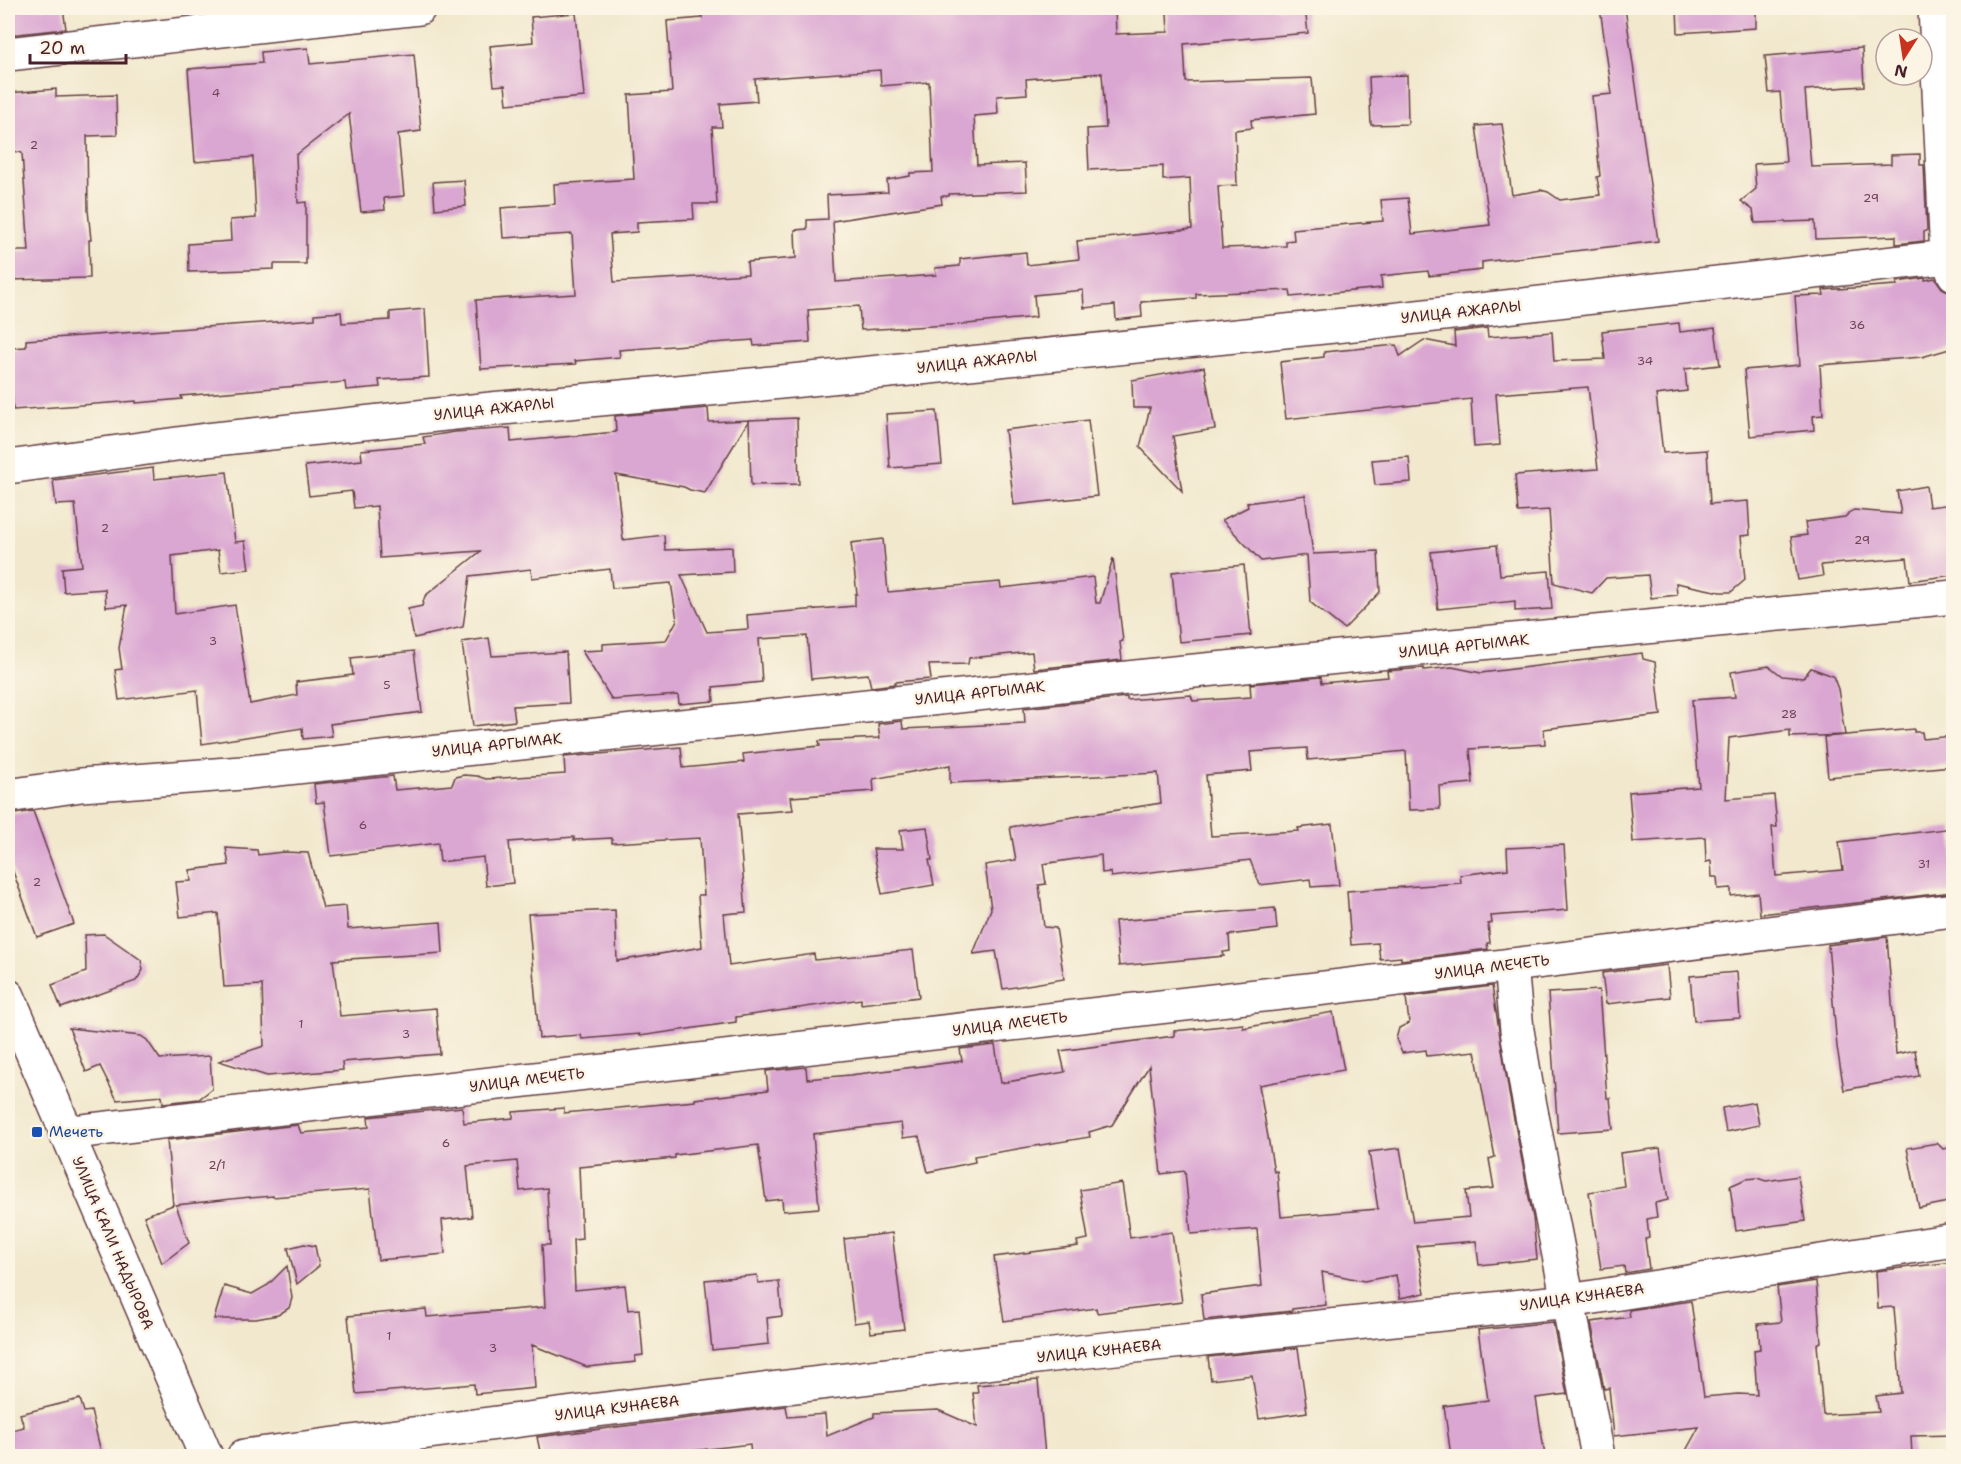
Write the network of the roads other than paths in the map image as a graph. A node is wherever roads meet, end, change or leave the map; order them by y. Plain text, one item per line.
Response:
1 (419, 8) edge
2 (1935, 8) edge
3 (8, 54) edge
4 (1950, 266) edge
5 (8, 467) edge
6 (1953, 597) edge
7 (8, 796) edge
8 (1953, 910) edge
9 (1511, 964) junction
10 (8, 996) edge
11 (20, 1056) edge
12 (65, 1133) junction
13 (1953, 1240) edge
14 (1569, 1301) junction
15 (206, 1456) edge
16 (244, 1456) edge
17 (1598, 1456) edge

1 - 3 street
2 - 4 street
4 - 5 street, УЛИЦА АЖАРЛЫ
6 - 7 street, УЛИЦА АРГЫМАК
8 - 9 street, УЛИЦА МЕЧЕТЬ
9 - 12 street, УЛИЦА МЕЧЕТЬ
9 - 14 street
10 - 11 street, УЛИЦА КАЛИ НАДЫРОВА
11 - 12 street, УЛИЦА КАЛИ НАДЫРОВА
12 - 15 street, УЛИЦА КАЛИ НАДЫРОВА
13 - 14 street, УЛИЦА КУНАЕВА
14 - 16 street, УЛИЦА КУНАЕВА
14 - 17 street

